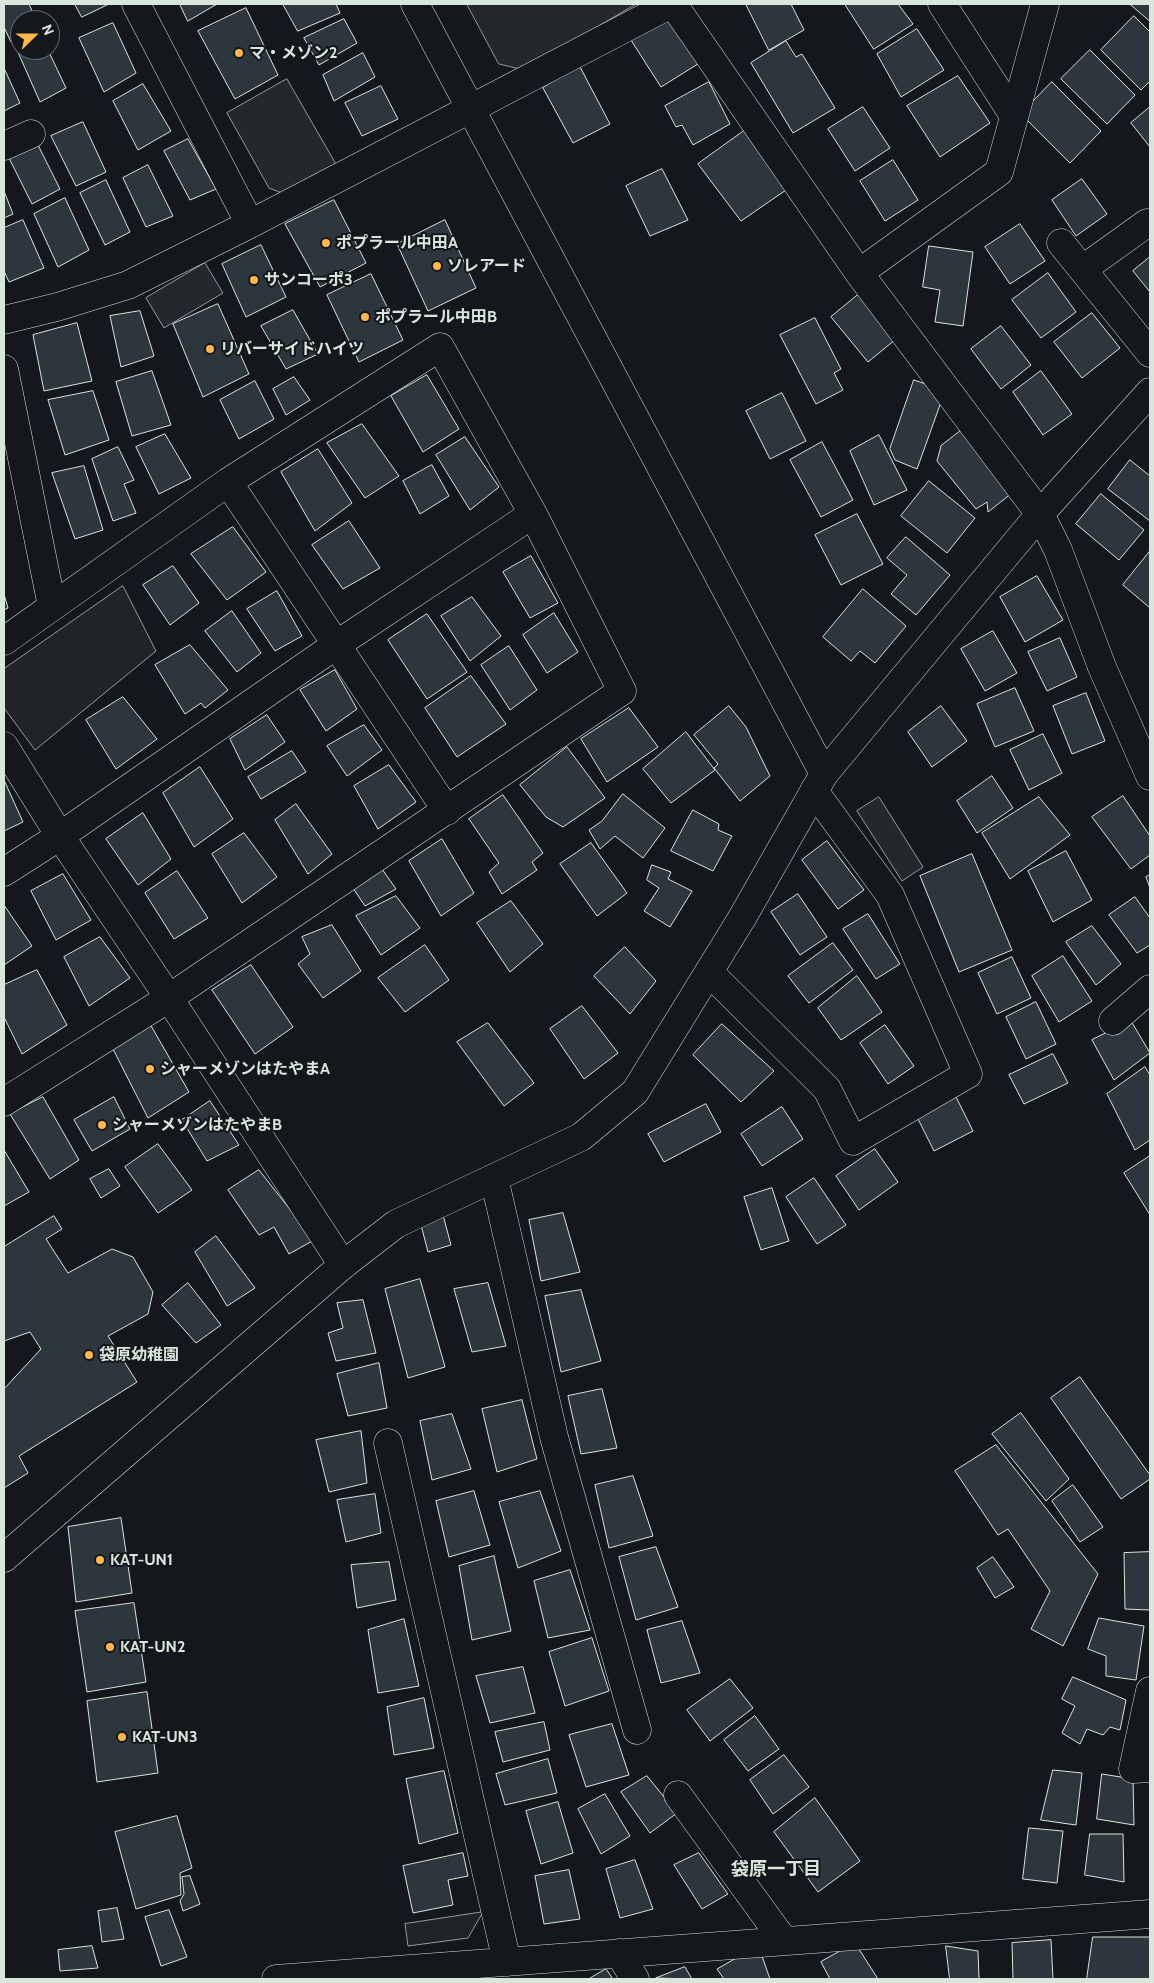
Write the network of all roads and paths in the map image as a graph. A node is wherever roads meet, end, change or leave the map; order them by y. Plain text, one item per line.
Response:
1 (136, 4) edge
2 (415, 4) edge
3 (672, 4) edge
4 (942, 4) edge
5 (1046, 4) edge
6 (470, 109) junction
7 (1014, 116) junction
8 (31, 134) dead end
9 (4, 146) edge
10 (1146, 223) dead end
11 (250, 224) junction
12 (1061, 243) dead end
13 (1083, 269) junction
14 (859, 273) junction
15 (4, 320) edge
16 (1150, 353) edge
17 (4, 369) edge
18 (1150, 392) edge
19 (228, 482) junction
20 (534, 514) junction
21 (1040, 514) junction
22 (52, 606) junction
23 (4, 641) edge
24 (336, 646) junction
25 (1142, 740) edge
26 (4, 746) edge
27 (1150, 776) edge
28 (819, 782) junction
29 (447, 811) junction
30 (60, 836) junction
31 (4, 872) edge
32 (709, 972) junction
33 (1150, 988) edge
34 (169, 998) junction
35 (1113, 1021) dead end
36 (4, 1102) edge
37 (494, 1178) junction
38 (343, 1265) junction
39 (388, 1443) dead end
40 (4, 1558) edge
41 (1150, 1691) edge
42 (638, 1730) dead end
43 (1150, 1768) edge
44 (678, 1794) dead end
45 (1150, 1914) edge
46 (784, 1941) junction
47 (619, 1954) junction
48 (507, 1962) junction
49 (276, 1979) edge
50 (635, 1979) edge

1 - 11 street
2 - 6 street
3 - 6 street
3 - 14 street
4 - 7 street
5 - 7 street
6 - 11 street
6 - 28 street
7 - 14 street
8 - 9 street
10 - 13 street
11 - 15 street
12 - 13 street
13 - 16 street
14 - 21 street
17 - 22 street
18 - 21 street
19 - 20 street
19 - 22 street
19 - 24 street
20 - 24 street
20 - 29 street
21 - 25 street
21 - 28 street
22 - 23 street
24 - 29 street
24 - 30 street
25 - 27 street
26 - 30 street
28 - 32 street
28 - 32 street
29 - 34 street
30 - 31 street
30 - 34 street
32 - 37 street
33 - 35 street
34 - 36 street
34 - 38 street
37 - 38 street
37 - 42 street
38 - 40 street
39 - 48 street
41 - 43 street
44 - 46 street
45 - 46 street
46 - 47 street
47 - 48 street
47 - 50 street
48 - 49 street

